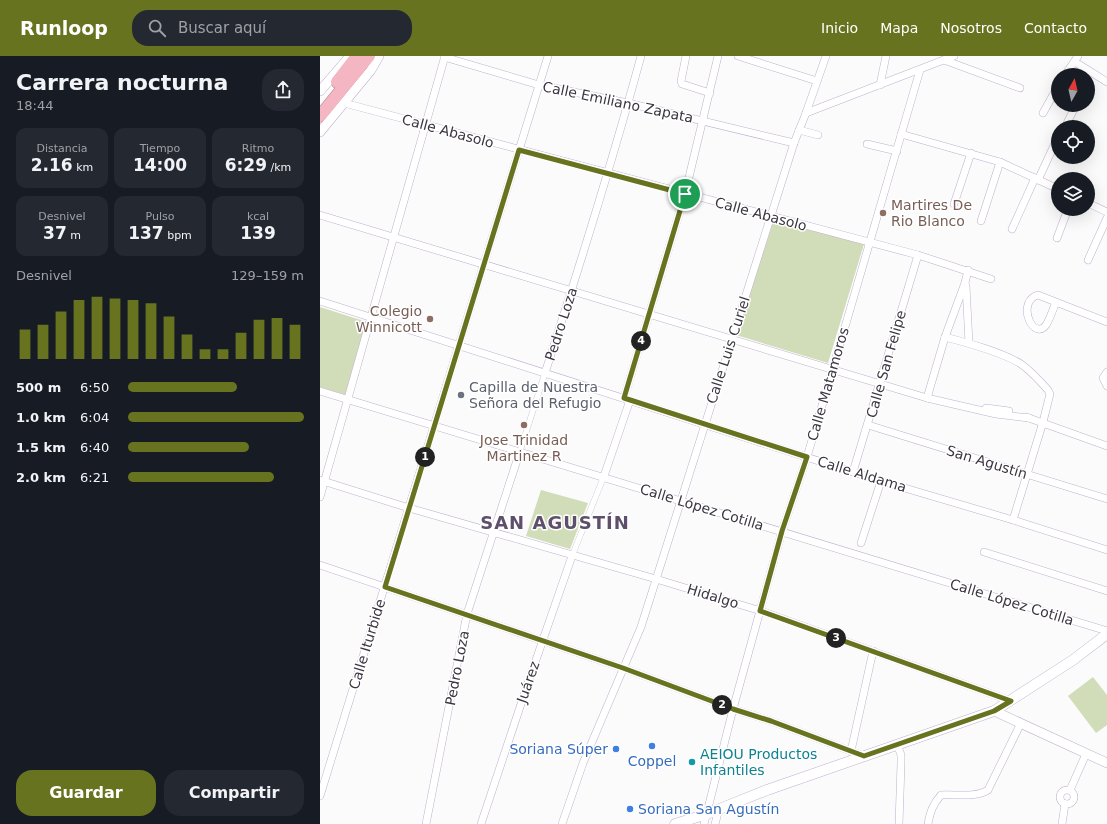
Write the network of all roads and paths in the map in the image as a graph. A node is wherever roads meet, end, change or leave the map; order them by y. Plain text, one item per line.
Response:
1 (350, 56) edge
2 (358, 56) edge
3 (369, 56) edge
4 (379, 56) edge
5 (548, 56) edge
6 (641, 56) edge
7 (686, 56) edge
8 (718, 56) edge
9 (738, 56) edge
10 (826, 56) edge
11 (886, 56) edge
12 (954, 56) edge
13 (444, 57) edge
14 (1077, 59) edge
15 (936, 60) edge
16 (944, 60) junction
17 (1070, 68) edge
18 (1084, 68) edge
19 (920, 70) junction
20 (1095, 77) edge
21 (817, 81) junction
22 (1107, 82) edge
23 (539, 85) junction
24 (880, 85) junction
25 (1020, 88) dead end
26 (320, 91) edge
27 (710, 93) junction
28 (1051, 99) edge
29 (344, 103) junction
30 (628, 103) junction
31 (320, 104) edge
32 (806, 113) junction
33 (1043, 113) dead end
34 (320, 116) edge
35 (703, 121) junction
36 (425, 124) junction
37 (799, 130) junction
38 (320, 132) edge
39 (902, 134) junction
40 (818, 135) dead end
41 (794, 143) junction
42 (867, 144) dead end
43 (519, 150) junction
44 (1051, 150) edge
45 (897, 151) junction
46 (971, 153) junction
47 (1000, 162) junction
48 (607, 173) junction
49 (1036, 179) junction
50 (1051, 186) edge
51 (685, 194) junction
52 (954, 204) dead end
53 (1095, 206) edge
54 (1107, 212) edge
55 (320, 215) edge
56 (772, 216) junction
57 (1065, 216) edge
58 (1107, 218) edge
59 (981, 221) dead end
60 (1012, 229) dead end
61 (393, 237) junction
62 (1057, 238) dead end
63 (870, 242) junction
64 (918, 255) junction
65 (1088, 260) dead end
66 (485, 264) junction
67 (968, 270) junction
68 (991, 279) dead end
69 (965, 283) junction
70 (572, 291) junction
71 (320, 301) edge
72 (1056, 302) junction
73 (649, 314) junction
74 (371, 317) junction
75 (1107, 322) edge
76 (945, 337) junction
77 (731, 338) junction
78 (969, 344) junction
79 (459, 346) junction
80 (832, 369) junction
81 (1107, 372) edge
82 (545, 373) junction
83 (880, 383) junction
84 (1107, 386) edge
85 (320, 391) edge
86 (927, 398) junction
87 (348, 399) junction
88 (627, 399) junction
89 (1043, 422) junction
90 (704, 424) junction
91 (868, 425) junction
92 (434, 426) junction
93 (1107, 446) edge
94 (520, 451) junction
95 (807, 457) junction
96 (853, 472) junction
97 (1028, 474) junction
98 (604, 475) junction
99 (322, 481) edge
100 (881, 481) junction
101 (320, 496) edge
102 (1107, 499) edge
103 (680, 500) junction
104 (409, 508) junction
105 (1013, 520) junction
106 (782, 531) junction
107 (494, 532) junction
108 (861, 543) dead end
109 (1107, 550) edge
110 (984, 552) dead end
111 (572, 556) junction
112 (320, 565) edge
113 (656, 579) junction
114 (385, 587) junction
115 (1107, 592) edge
116 (760, 611) junction
117 (467, 614) junction
118 (1107, 632) edge
119 (542, 640) junction
120 (873, 652) junction
121 (623, 668) junction
122 (1011, 701) junction
123 (733, 709) junction
124 (994, 711) junction
125 (1021, 723) junction
126 (897, 744) junction
127 (851, 751) junction
128 (1086, 754) junction
129 (864, 756) junction
130 (1107, 763) edge
131 (320, 796) edge
132 (719, 809) junction
133 (707, 814) junction
134 (426, 824) edge
135 (481, 824) edge
136 (562, 824) edge
137 (675, 824) edge
138 (704, 824) edge
139 (715, 824) edge
140 (899, 824) edge
141 (928, 824) edge
142 (1062, 824) edge

1 - 26 street
2 - 31 highway
3 - 34 highway
4 - 29 street
5 - 23 street, Calle Iturbide
6 - 30 street, Pedro Loza
7 - 27 street
8 - 27 street
9 - 21 street
10 - 21 street, Calle Luis Curiel
11 - 24 street
12 - 16 street
13 - 23 street, Calle Emiliano Zapata
13 - 36 street
14 - 17 street
14 - 18 street
15 - 16 street
15 - 19 street
16 - 25 street
19 - 24 street
19 - 39 street, Calle Matamoros
20 - 22 street
21 - 32 street, Calle Luis Curiel
23 - 30 street, Calle Emiliano Zapata
23 - 43 street, Calle Iturbide
24 - 32 street
27 - 35 street
28 - 33 street
29 - 36 street, Calle Abasolo
29 - 38 street
30 - 35 street, Calle Emiliano Zapata
30 - 48 street, Pedro Loza
32 - 37 street, Calle Luis Curiel
35 - 41 street, Calle Emiliano Zapata
35 - 51 street
36 - 43 street, Calle Abasolo
36 - 61 street
37 - 40 street
37 - 41 street, Calle Luis Curiel
39 - 45 street, Calle Matamoros
39 - 46 street
41 - 56 street, Calle Luis Curiel
42 - 45 street
43 - 48 street, Calle Abasolo
43 - 66 street, Calle Iturbide
44 - 49 street
45 - 63 street, Calle Matamoros
46 - 47 street
46 - 52 street
47 - 49 street
47 - 59 street
48 - 51 street, Calle Abasolo
48 - 70 street, Pedro Loza
49 - 50 street
49 - 60 street
51 - 56 street, Calle Abasolo
51 - 73 street
53 - 54 street
55 - 61 street
56 - 63 street, Calle Abasolo
56 - 77 street, Calle Luis Curiel
57 - 62 street
58 - 65 street
61 - 66 street
61 - 74 street
63 - 64 street, Calle Abasolo
63 - 80 street, Calle Matamoros
64 - 67 street, Calle Abasolo
64 - 83 street, Calle San Felipe
66 - 70 street
66 - 79 street, Calle Iturbide
67 - 68 street, Calle Abasolo
67 - 69 street
69 - 76 street
69 - 78 street
70 - 73 street
70 - 82 street, Pedro Loza
71 - 74 street, Calle Aldama
72 - 72 street
72 - 75 street
73 - 77 street
73 - 88 street
74 - 79 street, Calle Aldama
74 - 87 street
76 - 78 street
76 - 86 street
77 - 80 street
77 - 90 street, Calle Luis Curiel
78 - 89 street
79 - 82 street, Calle Aldama
79 - 92 street, Calle Iturbide
80 - 83 street
80 - 95 street, Calle Matamoros
81 - 84 street
82 - 88 street, Calle Aldama
82 - 94 street, Pedro Loza
83 - 86 street
83 - 91 street, Calle San Felipe
85 - 87 street, Calle López Cotilla
86 - 89 street
87 - 92 street, Calle López Cotilla
87 - 99 street
88 - 90 street, Calle Aldama
88 - 98 street
89 - 93 street
89 - 97 street
90 - 95 street, Calle Aldama
90 - 103 street, Calle Luis Curiel
91 - 96 street, Calle San Felipe
91 - 97 street, San Agustín
92 - 94 street, Calle López Cotilla
92 - 104 street, Calle Iturbide
94 - 98 street, Calle López Cotilla
94 - 107 street, Pedro Loza
95 - 96 street, Calle Aldama
95 - 106 street, Calle Matamoros
96 - 100 street, Calle Aldama
97 - 102 street, San Agustín
97 - 105 street
98 - 103 street, Calle López Cotilla
98 - 111 street, Juárez
99 - 101 street
99 - 104 street, Hidalgo
100 - 105 street, Calle Aldama
100 - 108 street
103 - 106 street, Calle López Cotilla
103 - 113 street, Calle Luis Curiel
104 - 107 street, Hidalgo
104 - 114 street, Calle Iturbide
105 - 109 street, Calle Aldama
106 - 116 street, Calle Matamoros
106 - 118 street, Calle López Cotilla
107 - 111 street, Hidalgo
107 - 117 street, Pedro Loza
110 - 115 street
111 - 113 street, Hidalgo
111 - 119 street, Juárez
112 - 114 street
113 - 116 street, Hidalgo
113 - 121 street, Calle Luis Curiel
114 - 117 street
114 - 131 street, Calle Iturbide
116 - 120 street, Hidalgo
116 - 123 street, Calle Matamoros
117 - 119 street
117 - 134 street, Pedro Loza
118 - 122 main road
119 - 121 street
119 - 135 street, Juárez
120 - 122 street, Hidalgo
120 - 127 street
121 - 123 street
121 - 136 street, Calle Luis Curiel
122 - 124 main road
123 - 127 street
123 - 133 street, Calle Matamoros
124 - 125 street
124 - 126 main road
125 - 128 street
125 - 141 street
126 - 129 main road
126 - 140 street
127 - 129 street
128 - 130 street
128 - 142 street
129 - 132 main road
132 - 133 main road
132 - 139 street
133 - 137 main road
133 - 138 street, Calle Matamoros

